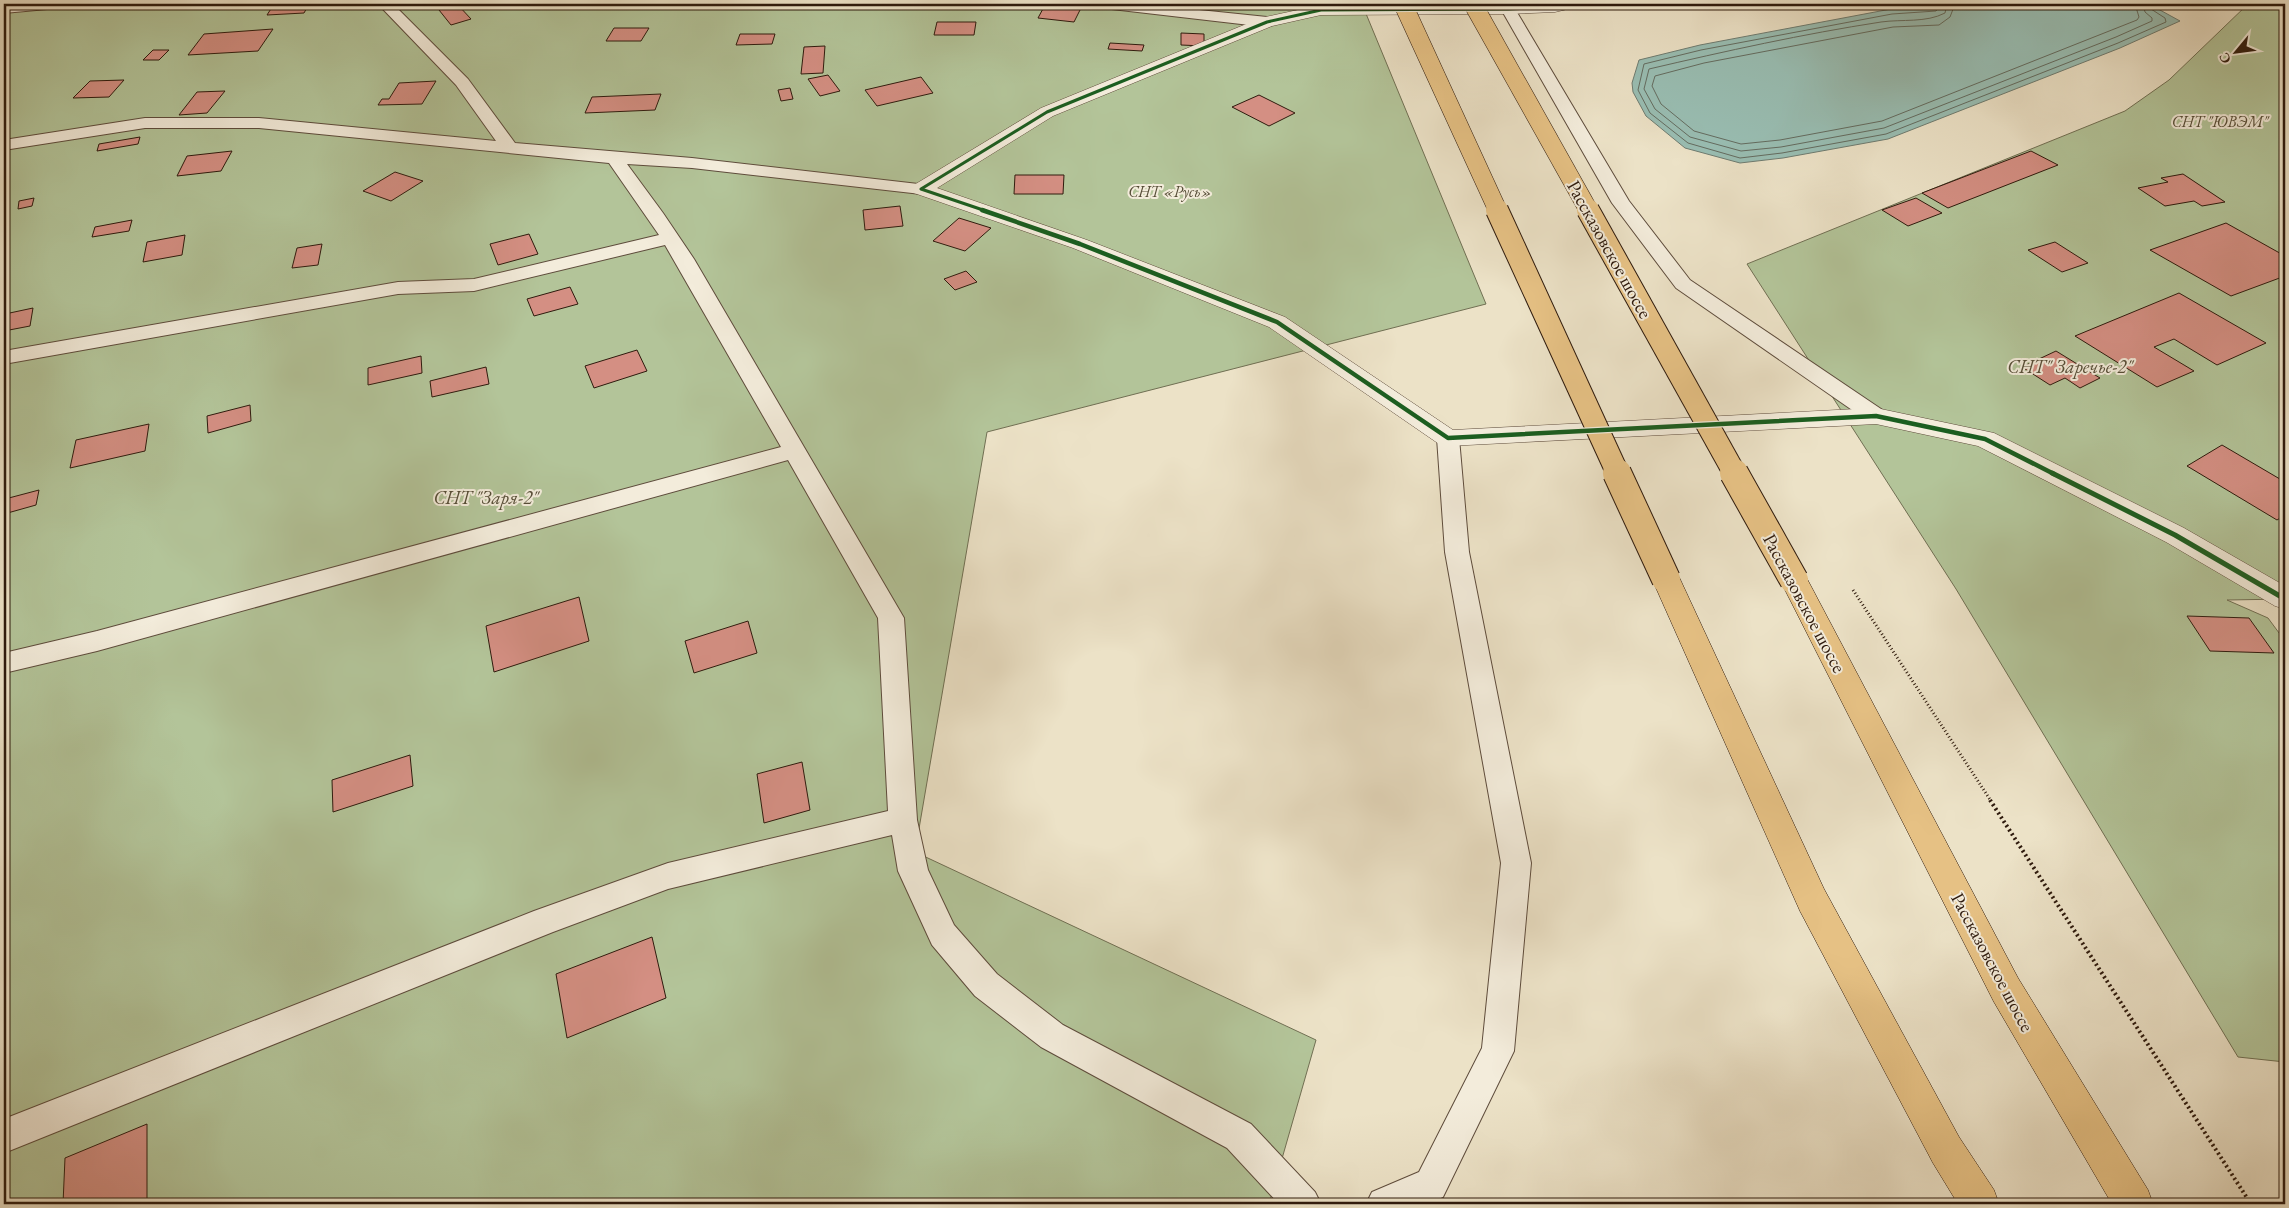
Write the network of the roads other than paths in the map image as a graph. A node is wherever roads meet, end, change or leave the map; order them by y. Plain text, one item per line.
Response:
1 (58, 4) edge
2 (385, 4) edge
3 (1103, 4) edge
4 (1403, 4) edge
5 (1473, 4) edge
6 (1570, 4) edge
7 (4, 9) edge
8 (1508, 9) junction
9 (1267, 22) junction
10 (4, 145) edge
11 (510, 148) junction
12 (614, 158) junction
13 (921, 188) junction
14 (670, 238) junction
15 (4, 358) edge
16 (1876, 416) junction
17 (1448, 438) junction
18 (793, 451) junction
19 (2285, 599) edge
20 (4, 663) edge
21 (903, 820) junction
22 (4, 1136) edge
23 (1303, 1204) edge
24 (1384, 1204) edge
25 (1980, 1204) edge
26 (2134, 1204) edge

1 - 7 lane
2 - 11 lane
3 - 9 lane
4 - 25 main road, bridge
5 - 26 main road, Рассказовское шоссе, bridge
6 - 8 street
8 - 9 street
8 - 16 lane
9 - 13 street
10 - 11 lane
11 - 12 lane
12 - 13 lane
12 - 14 lane
13 - 17 street
14 - 15 lane
14 - 18 lane
16 - 17 street
16 - 19 street
17 - 24 lane
18 - 20 lane
18 - 21 lane
21 - 22 lane
21 - 23 lane

